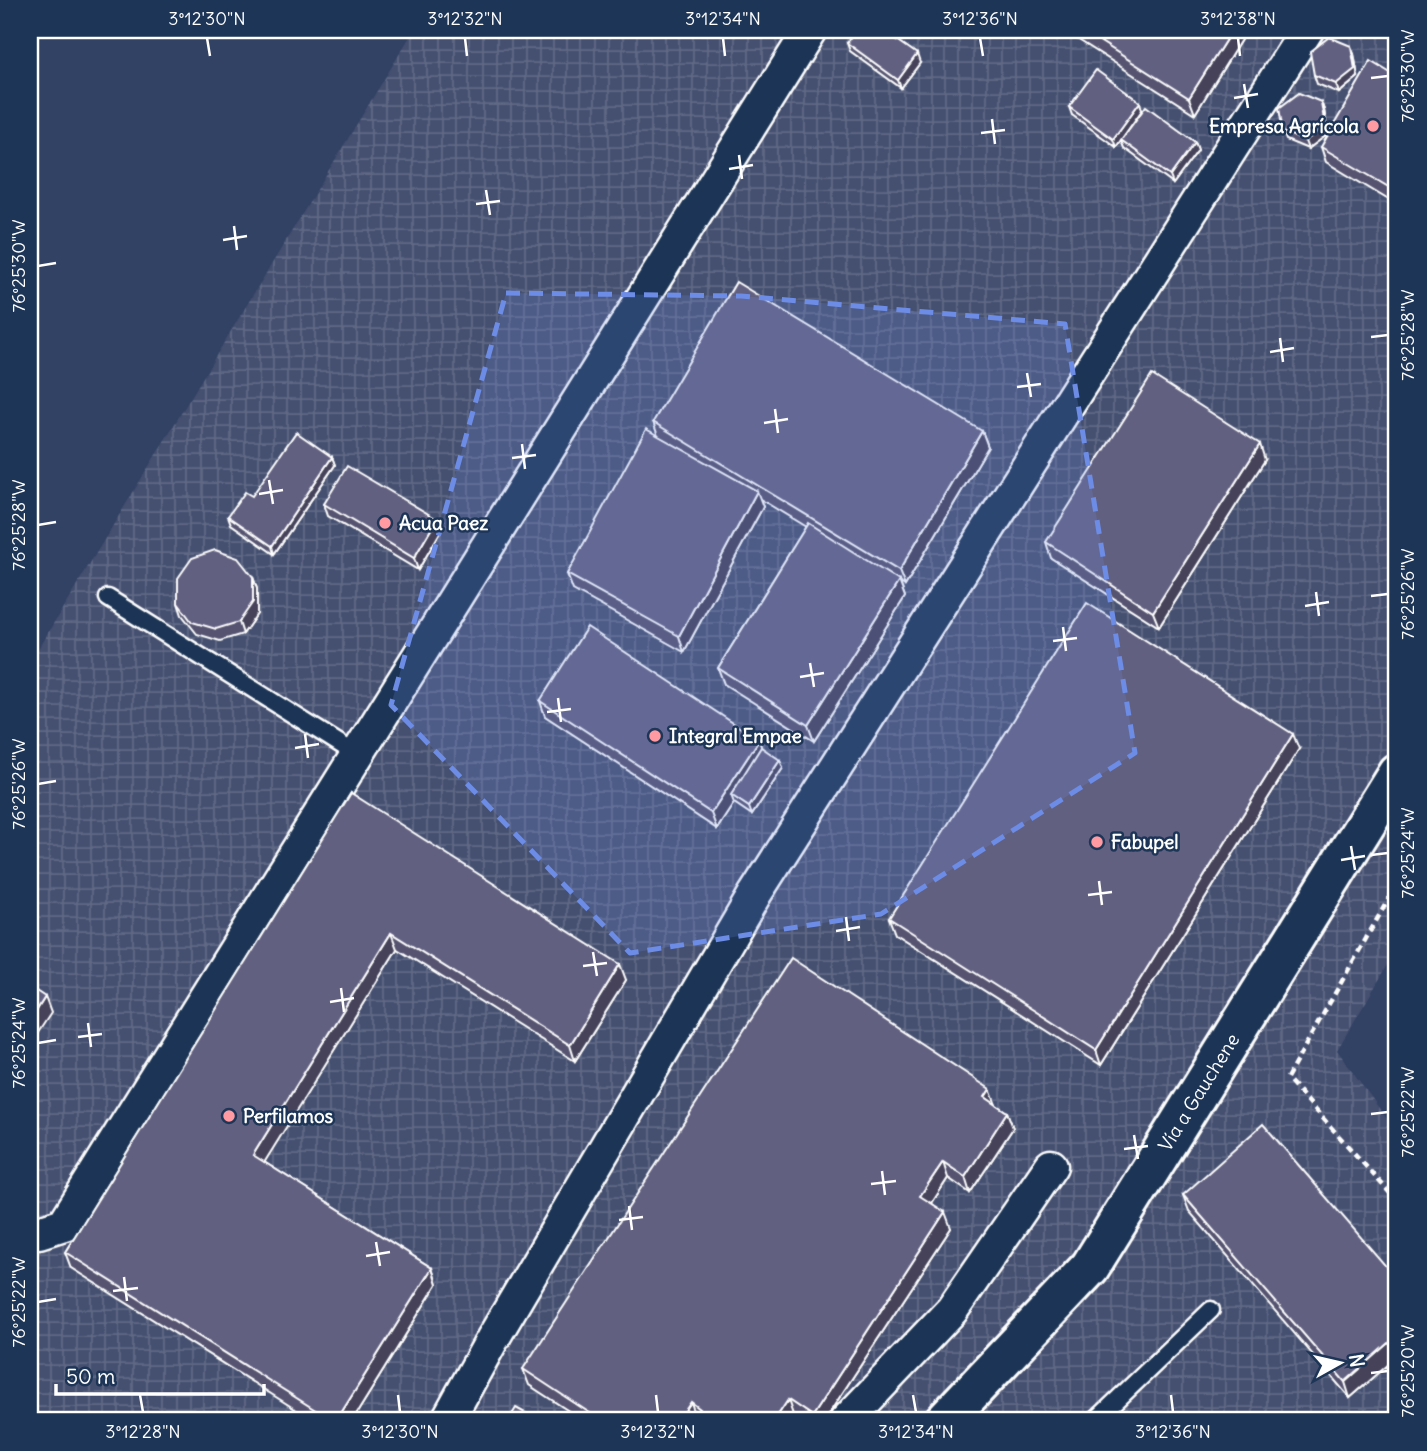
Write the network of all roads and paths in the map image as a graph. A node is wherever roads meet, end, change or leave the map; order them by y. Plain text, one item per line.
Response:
1 (810, 30) edge
2 (1307, 30) edge
3 (108, 598) dead end
4 (356, 754) junction
5 (1397, 773) edge
6 (1397, 884) edge
7 (1051, 1166) dead end
8 (1397, 1201) edge
9 (30, 1231) edge
10 (1211, 1310) dead end
11 (447, 1421) edge
12 (846, 1421) edge
13 (943, 1421) edge
14 (1095, 1421) edge

1 - 4 street
2 - 11 street
3 - 4 lane
4 - 9 street
5 - 13 street, Vía a Gauchene
6 - 8 path
7 - 12 street
10 - 14 lane

